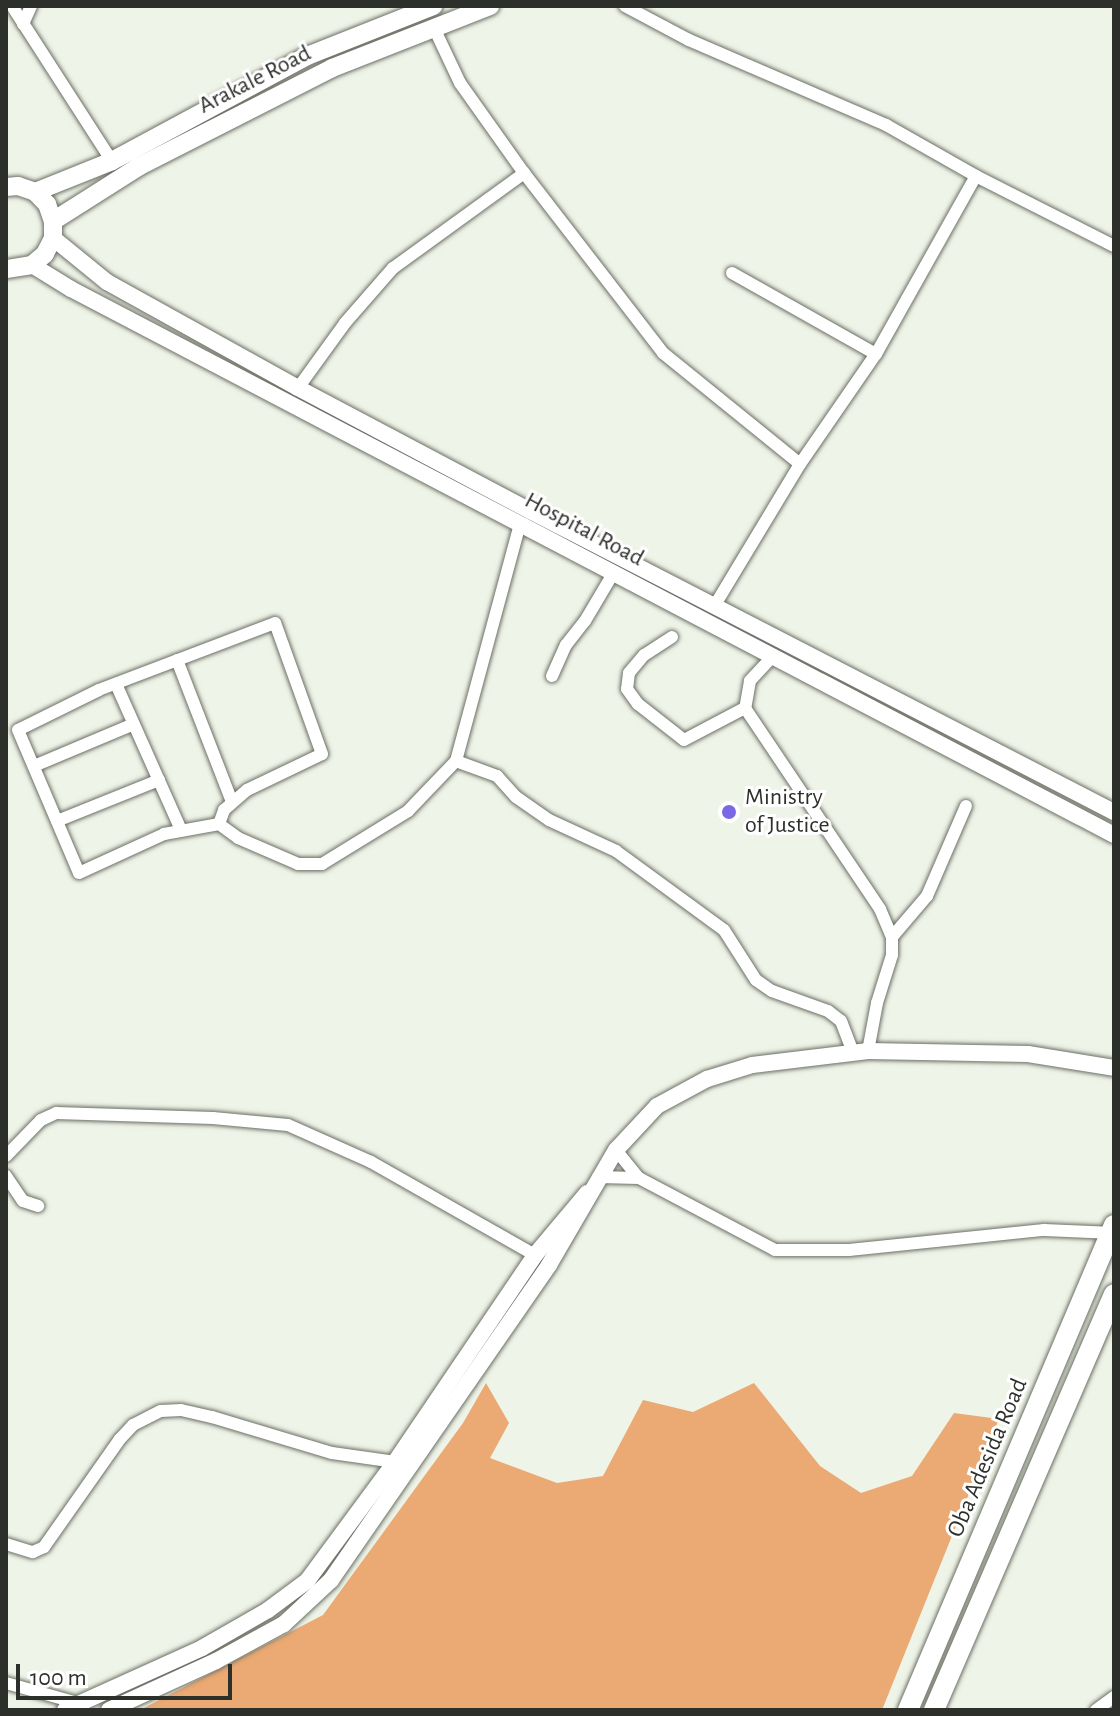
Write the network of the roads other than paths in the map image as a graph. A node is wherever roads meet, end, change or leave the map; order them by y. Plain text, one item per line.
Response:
1 (12, 6) edge
2 (31, 6) edge
3 (433, 6) edge
4 (490, 6) edge
5 (625, 6) edge
6 (407, 10) edge
7 (23, 24) junction
8 (434, 28) junction
9 (112, 161) junction
10 (524, 173) junction
11 (976, 176) junction
12 (6, 187) edge
13 (35, 192) junction
14 (53, 229) junction
15 (1114, 246) edge
16 (32, 265) junction
17 (6, 269) edge
18 (732, 273) dead end
19 (876, 354) junction
20 (298, 388) junction
21 (800, 464) junction
22 (520, 523) junction
23 (614, 572) junction
24 (715, 605) junction
25 (672, 637) dead end
26 (773, 656) junction
27 (177, 660) junction
28 (552, 676) dead end
29 (116, 684) junction
30 (745, 708) junction
31 (134, 724) junction
32 (456, 761) junction
33 (34, 766) junction
34 (159, 780) junction
35 (232, 802) junction
36 (966, 806) dead end
37 (1114, 812) edge
38 (57, 821) junction
39 (219, 824) junction
40 (181, 830) junction
41 (1114, 835) edge
42 (892, 937) junction
43 (861, 1052) junction
44 (1114, 1068) edge
45 (616, 1150) junction
46 (6, 1156) edge
47 (6, 1176) edge
48 (598, 1177) junction
49 (639, 1178) junction
50 (588, 1192) junction
51 (38, 1206) dead end
52 (1113, 1230) edge
53 (535, 1255) junction
54 (1114, 1294) edge
55 (395, 1462) junction
56 (6, 1544) edge
57 (6, 1683) edge
58 (1114, 1697) edge
59 (73, 1707) edge
60 (109, 1710) edge
61 (908, 1710) edge
62 (934, 1710) edge
63 (1096, 1710) edge

1 - 7 street
2 - 7 street
3 - 6 main road, Arakale Road
4 - 8 main road, Arakale Road
5 - 11 street
6 - 9 main road, Arakale Road
7 - 9 street
8 - 10 street
8 - 14 main road, Arakale Road
9 - 13 main road, Arakale Road
10 - 20 street
10 - 21 street
11 - 15 street
11 - 19 street
12 - 13 main road
13 - 14 main road
14 - 16 main road, Arakale Road
14 - 20 street, Hospital Road
16 - 17 main road
16 - 22 street, Hospital Road
18 - 19 street
19 - 21 street
20 - 24 street, Hospital Road
21 - 24 street
22 - 23 street, Hospital Road
22 - 32 street
23 - 26 street, Hospital Road
23 - 28 street
24 - 37 street, Hospital Road
25 - 30 street
26 - 30 street
26 - 41 street, Hospital Road
27 - 29 street
27 - 35 street
27 - 35 street
29 - 31 street
29 - 33 street
30 - 42 street
31 - 33 street
31 - 34 street
32 - 39 street
32 - 43 street
33 - 38 street
34 - 38 street
34 - 40 street
35 - 39 street
36 - 42 street
38 - 40 street
39 - 40 street
42 - 43 street
43 - 44 street
43 - 45 street
45 - 48 street
45 - 49 street
46 - 53 street
47 - 51 street
48 - 49 street
48 - 50 street
49 - 52 street
50 - 53 street
50 - 60 street
52 - 61 main road, Oba Adesida Road
53 - 55 street
54 - 62 main road, Oba Adesida Road
55 - 56 street
55 - 59 street
57 - 59 street
58 - 63 street

